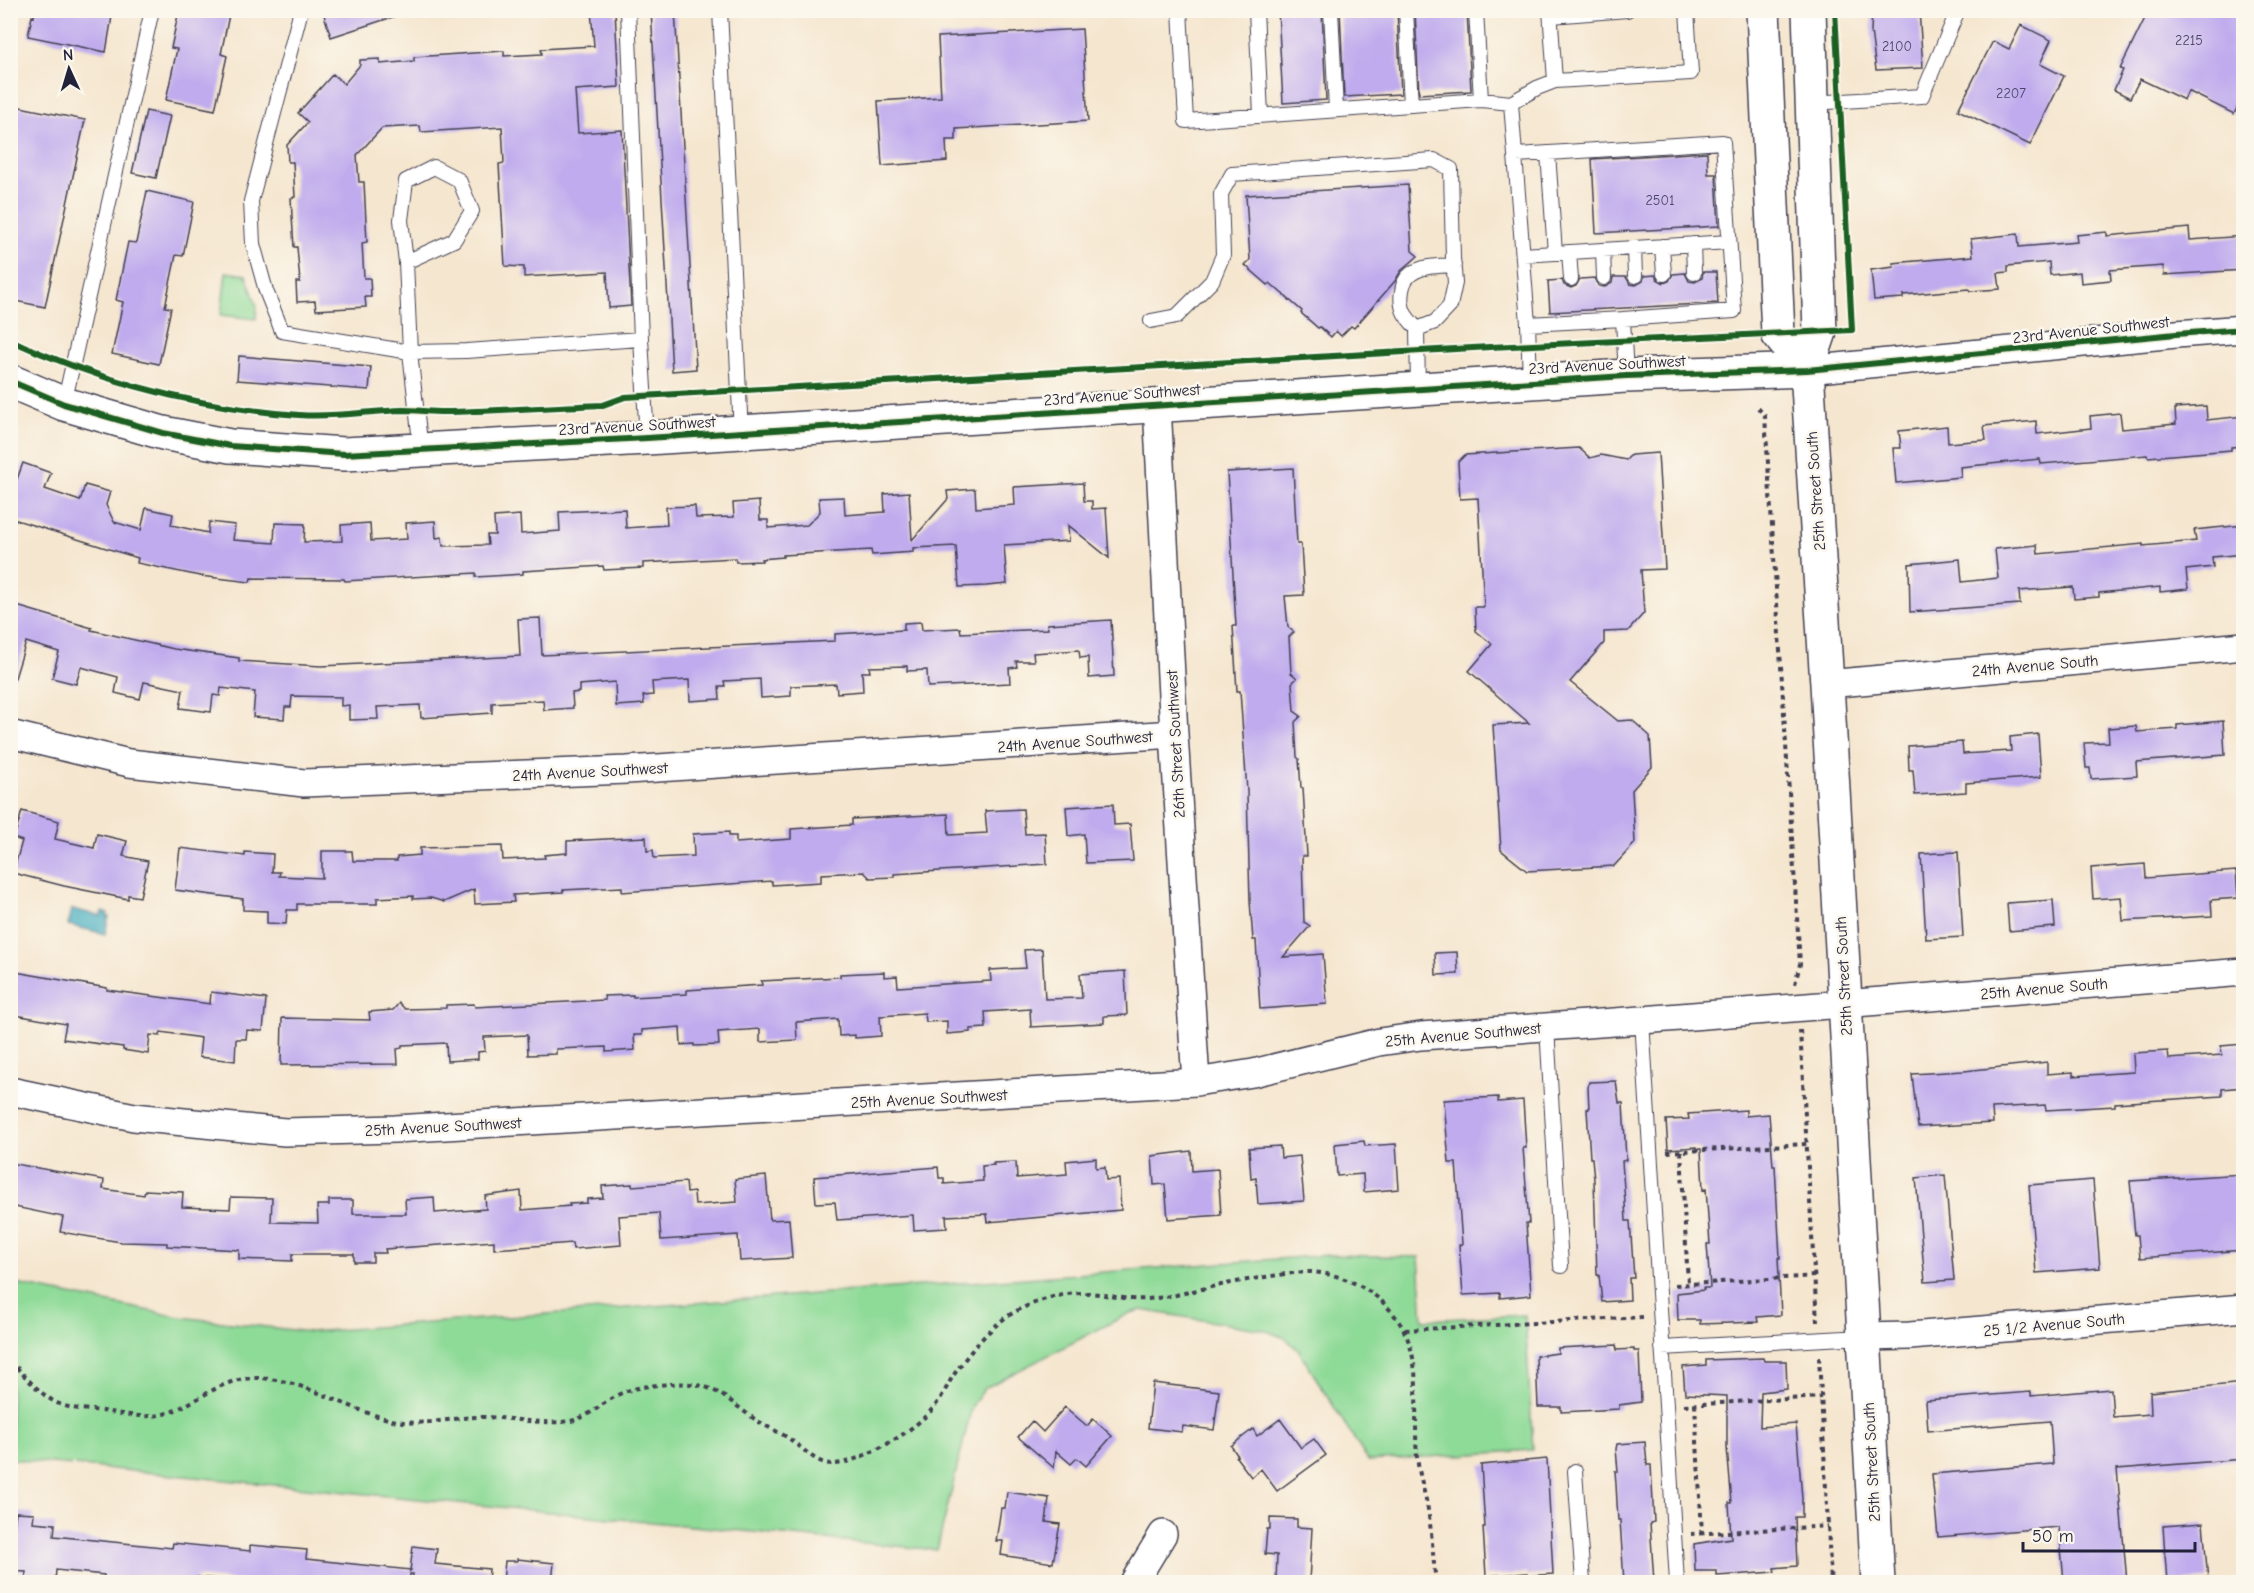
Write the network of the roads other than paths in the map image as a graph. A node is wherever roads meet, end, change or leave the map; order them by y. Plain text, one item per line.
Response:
1 (152, 10) edge
2 (301, 10) edge
3 (628, 10) edge
4 (720, 10) edge
5 (1180, 10) edge
6 (1256, 10) edge
7 (1331, 10) edge
8 (1406, 10) edge
9 (1476, 10) edge
10 (1627, 10) edge
11 (1687, 10) edge
12 (1763, 10) edge
13 (1809, 10) edge
14 (1958, 10) edge
15 (1551, 13) edge
16 (1555, 81) junction
17 (1481, 100) junction
18 (1511, 103) junction
19 (1812, 103) junction
20 (1411, 105) junction
21 (1336, 110) junction
22 (1261, 115) junction
23 (1548, 153) junction
24 (1516, 155) junction
25 (1729, 242) junction
26 (1693, 244) junction
27 (1662, 246) junction
28 (1634, 248) junction
29 (1603, 250) junction
30 (1569, 252) junction
31 (1555, 253) junction
32 (1523, 255) junction
33 (406, 262) junction
34 (1454, 265) junction
35 (1694, 273) dead end
36 (1664, 274) dead end
37 (1635, 276) dead end
38 (1604, 278) dead end
39 (1571, 279) dead end
40 (1623, 319) junction
41 (1151, 321) dead end
42 (1528, 324) junction
43 (1417, 329) junction
44 (2244, 329) edge
45 (641, 339) junction
46 (410, 352) junction
47 (1807, 370) junction
48 (1626, 376) junction
49 (10, 381) edge
50 (1530, 381) junction
51 (1418, 389) junction
52 (64, 404) junction
53 (1157, 405) junction
54 (741, 432) junction
55 (647, 438) junction
56 (421, 452) junction
57 (2244, 646) edge
58 (1827, 684) junction
59 (10, 734) edge
60 (1174, 734) junction
61 (2244, 972) edge
62 (1844, 1004) junction
63 (1642, 1020) junction
64 (1547, 1027) junction
65 (1196, 1082) junction
66 (10, 1091) edge
67 (1561, 1266) dead end
68 (2244, 1308) edge
69 (1863, 1337) junction
70 (1662, 1348) junction
71 (1575, 1471) dead end
72 (1163, 1534) dead end
73 (1134, 1582) edge
74 (1583, 1582) edge
75 (1677, 1582) edge
76 (1878, 1582) edge

1 - 52 lane
2 - 46 lane
3 - 45 lane
4 - 54 lane
5 - 22 lane
6 - 22 lane
7 - 21 lane
8 - 20 lane
9 - 17 lane
10 - 15 lane
11 - 16 lane
12 - 47 main road
13 - 19 main road, 25th Street South
14 - 19 lane
15 - 16 lane
16 - 18 lane
17 - 18 lane
17 - 20 lane
18 - 24 lane
19 - 47 main road, 25th Street South
20 - 21 lane
21 - 22 lane
23 - 24 lane
23 - 25 lane
23 - 31 lane
24 - 32 lane
25 - 26 lane
25 - 40 lane
26 - 27 lane
26 - 35 lane
27 - 28 lane
27 - 36 lane
28 - 29 lane
28 - 37 lane
29 - 30 lane
29 - 38 lane
30 - 31 lane
30 - 39 lane
31 - 32 lane
32 - 42 lane
33 - 33 lane
33 - 46 lane
34 - 41 lane
34 - 43 lane
34 - 43 lane
40 - 42 lane
40 - 48 lane
42 - 50 lane
43 - 51 lane
44 - 47 street, 23rd Avenue Southwest
45 - 46 lane
45 - 55 lane
46 - 56 lane
47 - 48 main road, 23rd Avenue Southwest
47 - 58 main road, 25th Street South
48 - 50 main road, 23rd Avenue Southwest
49 - 52 main road, 23rd Avenue Southwest
50 - 51 main road, 23rd Avenue Southwest
51 - 53 main road, 23rd Avenue Southwest
52 - 56 main road, 23rd Avenue Southwest
53 - 54 main road, 23rd Avenue Southwest
53 - 60 street, 26th Street Southwest
54 - 55 main road, 23rd Avenue Southwest
55 - 56 main road, 23rd Avenue Southwest
57 - 58 street, 24th Avenue South
58 - 62 main road, 25th Street South
59 - 60 street, 24th Avenue Southwest
60 - 65 street, 26th Street Southwest
61 - 62 street, 25th Avenue South
62 - 63 street, 25th Avenue Southwest
62 - 69 main road, 25th Street South
63 - 64 street, 25th Avenue Southwest
63 - 70 lane
64 - 65 street, 25th Avenue Southwest
64 - 67 lane
65 - 66 street, 25th Avenue Southwest
68 - 69 street, 25 1/2 Avenue South
69 - 70 lane
69 - 76 main road, 25th Street South
70 - 75 lane
71 - 74 lane
72 - 73 street

